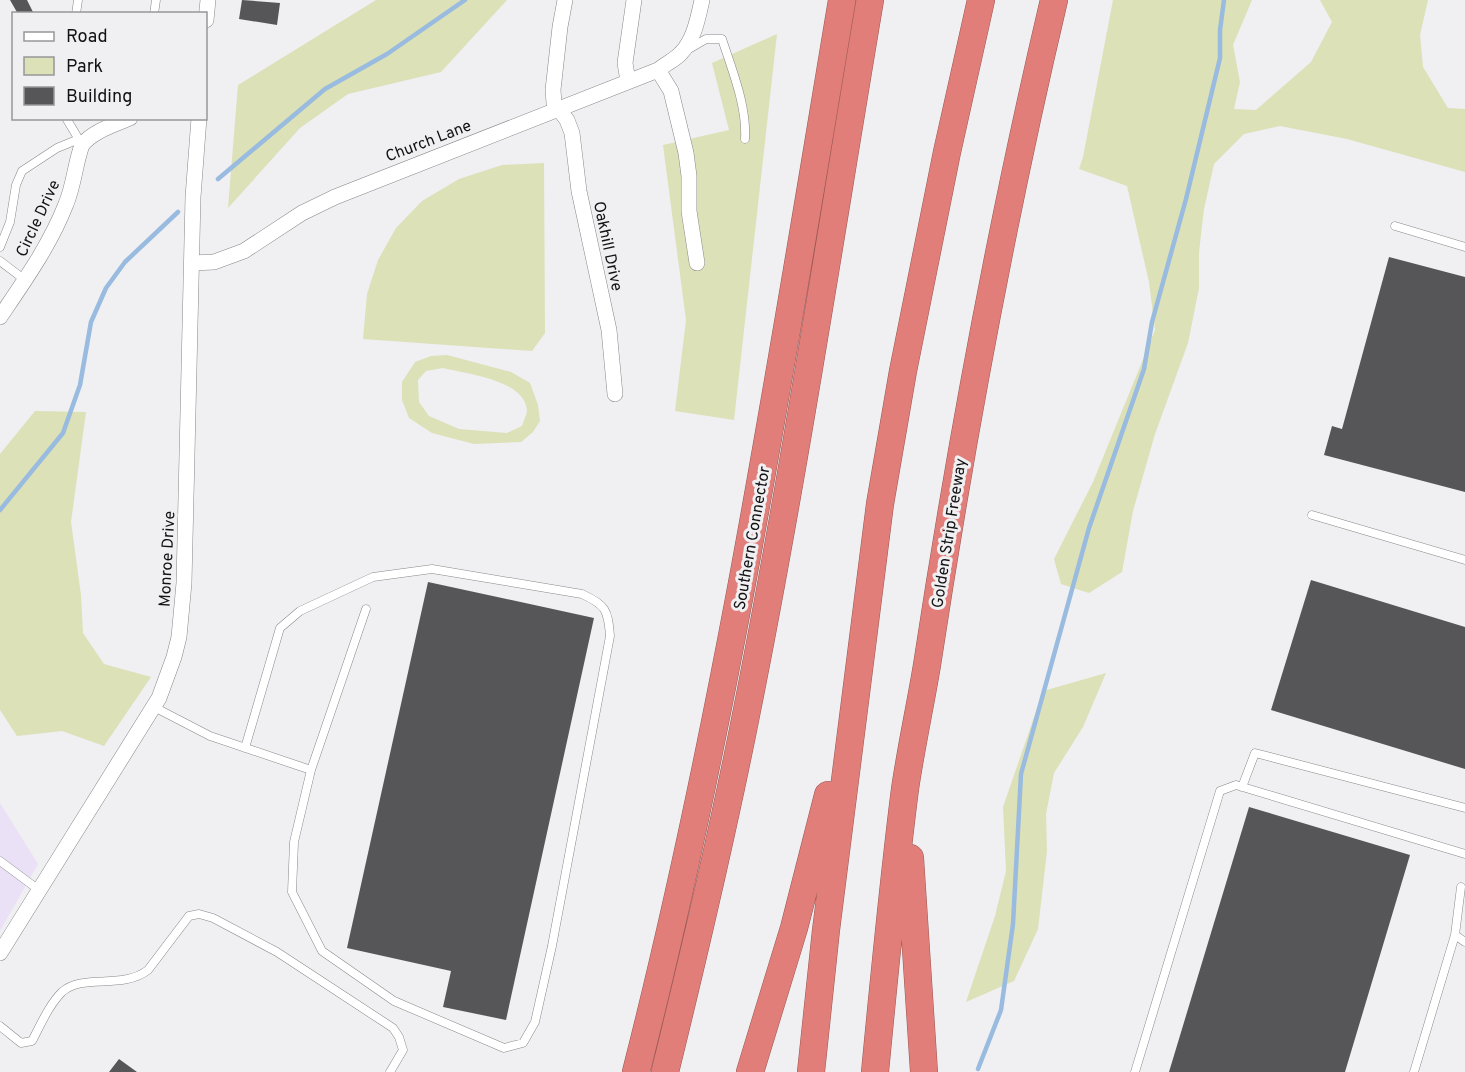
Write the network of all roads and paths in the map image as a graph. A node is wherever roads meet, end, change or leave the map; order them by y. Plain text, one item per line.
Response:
1 (565, 0) edge
2 (634, 0) edge
3 (702, 0) edge
4 (842, 0) edge
5 (870, 0) edge
6 (981, 0) edge
7 (1054, 0) edge
8 (681, 54) junction
9 (658, 70) junction
10 (628, 81) junction
11 (557, 109) junction
12 (67, 120) edge
13 (126, 120) edge
14 (199, 120) edge
15 (745, 140) dead end
16 (81, 142) junction
17 (1395, 226) dead end
18 (0, 247) edge
19 (1465, 247) edge
20 (0, 261) edge
21 (192, 263) junction
22 (697, 263) dead end
23 (25, 280) junction
24 (0, 317) edge
25 (615, 394) dead end
26 (1312, 515) dead end
27 (1465, 560) edge
28 (366, 609) dead end
29 (857, 681) junction
30 (154, 707) junction
31 (245, 748) junction
32 (311, 770) junction
33 (905, 787) junction
34 (1242, 787) junction
35 (1465, 808) edge
36 (1465, 854) edge
37 (0, 861) edge
38 (1461, 887) dead end
39 (39, 890) junction
40 (1455, 935) junction
41 (1465, 942) edge
42 (0, 953) edge
43 (0, 1026) edge
44 (390, 1072) edge
45 (636, 1072) edge
46 (665, 1072) edge
47 (750, 1072) edge
48 (811, 1072) edge
49 (875, 1072) edge
50 (924, 1072) edge
51 (1135, 1072) edge
52 (1414, 1072) edge

1 - 11 street
2 - 10 street
3 - 8 street
4 - 45 highway, Southern Connector
5 - 46 highway, Southern Connector
6 - 29 highway
7 - 33 highway, Golden Strip Freeway
8 - 9 street, Church Lane
8 - 15 lane
9 - 10 street, Church Lane
9 - 22 street
10 - 11 street, Church Lane
11 - 21 street, Church Lane
11 - 25 street, Oakhill Drive
12 - 16 lane
13 - 16 street
14 - 21 street, Monroe Drive
16 - 18 lane
16 - 23 street, Circle Drive
17 - 19 lane
20 - 23 lane
21 - 30 street, Monroe Drive
23 - 24 street, Circle Drive
26 - 27 lane
28 - 32 lane
29 - 47 highway
29 - 48 highway
30 - 31 lane
30 - 39 street, Monroe Drive
31 - 32 lane
31 - 32 lane
33 - 49 highway, Golden Strip Freeway
33 - 50 highway
34 - 35 lane
34 - 36 lane
34 - 51 lane
37 - 39 lane
38 - 40 lane
39 - 42 street, Monroe Drive
40 - 41 lane
40 - 52 lane
43 - 44 lane

